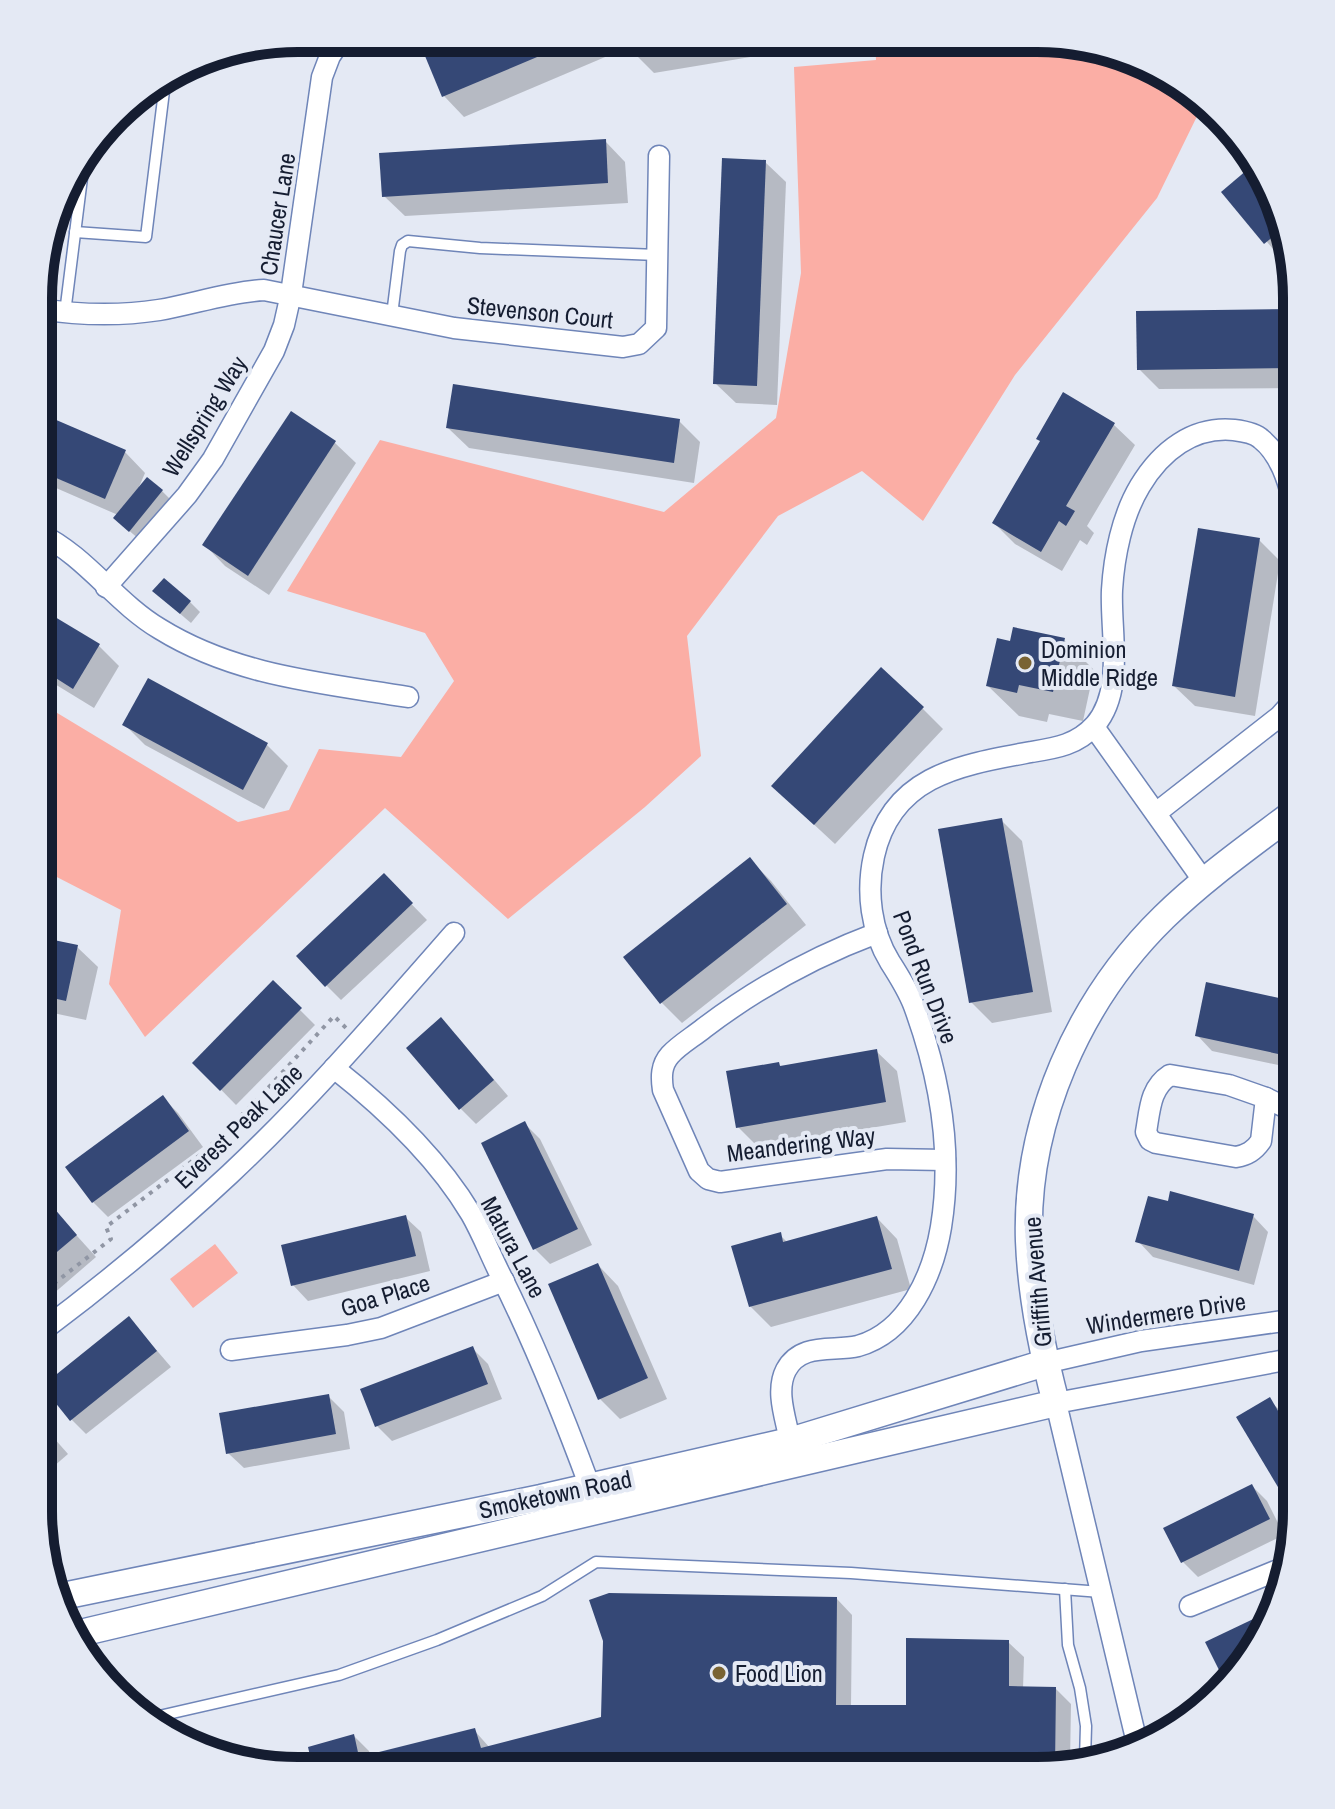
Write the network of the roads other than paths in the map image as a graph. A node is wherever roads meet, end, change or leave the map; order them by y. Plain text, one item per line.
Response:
1 (332, 53) edge
2 (164, 91) edge
3 (659, 156) dead end
4 (81, 183) edge
5 (75, 232) junction
6 (657, 255) junction
7 (291, 294) junction
8 (52, 311) edge
9 (65, 313) junction
10 (392, 315) junction
11 (1283, 464) edge
12 (52, 542) edge
13 (106, 587) junction
14 (408, 697) dead end
15 (1283, 713) edge
16 (1094, 727) junction
17 (1156, 813) junction
18 (1283, 821) edge
19 (1203, 880) junction
20 (454, 933) dead end
21 (877, 933) junction
22 (334, 1068) junction
23 (1266, 1098) junction
24 (1282, 1106) edge
25 (945, 1160) junction
26 (504, 1281) junction
27 (1282, 1321) edge
28 (52, 1323) edge
29 (231, 1350) dead end
30 (1282, 1361) edge
31 (1045, 1363) junction
32 (1056, 1403) junction
33 (790, 1441) junction
34 (590, 1487) junction
35 (1275, 1571) edge
36 (1065, 1589) junction
37 (1101, 1592) junction
38 (67, 1595) edge
39 (1190, 1606) dead end
40 (84, 1632) edge
41 (162, 1715) edge
42 (1135, 1736) edge
43 (1085, 1752) edge

1 - 7 street, Chaucer Lane
2 - 5 lane
3 - 6 street, Stevenson Court
4 - 5 lane
5 - 9 lane
6 - 10 lane
6 - 10 street, Stevenson Court
7 - 9 street, Chaucer Lane
7 - 10 street, Stevenson Court
7 - 13 street, Wellspring Way
8 - 9 street, Chaucer Lane
11 - 16 street
12 - 13 street
13 - 14 street
15 - 17 street
16 - 17 street
16 - 21 street, Pond Run Drive
17 - 19 street
18 - 19 street, Griffith Avenue
19 - 31 street, Griffith Avenue
20 - 22 street, Everest Peak Lane
21 - 25 street, Pond Run Drive
21 - 25 street, Meandering Way
22 - 26 street, Matura Lane
22 - 28 street, Everest Peak Lane
23 - 23 street
23 - 24 street
25 - 33 street, Pond Run Drive
26 - 29 street, Goa Place
26 - 34 street, Matura Lane
27 - 31 street, Windermere Drive
30 - 32 street
31 - 32 street, Griffith Avenue
31 - 33 street, Smoketown Road
32 - 37 street, Griffith Avenue
32 - 40 street, Smoketown Road
33 - 34 street, Smoketown Road
34 - 38 street, Smoketown Road
35 - 39 street
36 - 37 lane
36 - 41 lane
36 - 43 lane
37 - 42 street, Griffith Avenue

